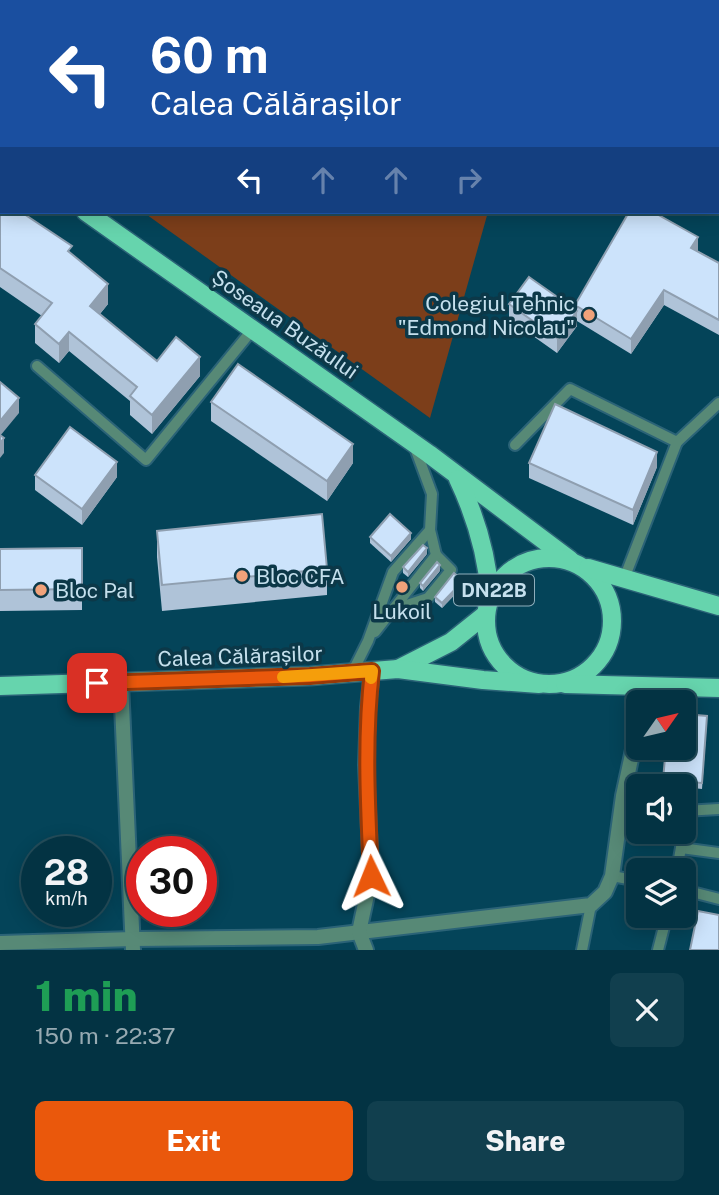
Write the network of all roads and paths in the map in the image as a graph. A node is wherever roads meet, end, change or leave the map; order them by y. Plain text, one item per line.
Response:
1 (89, 214) edge
2 (253, 329) junction
3 (37, 366) dead end
4 (719, 403) edge
5 (677, 442) junction
6 (414, 443) junction
7 (515, 445) dead end
8 (457, 476) junction
9 (430, 530) junction
10 (436, 555) junction
11 (577, 564) junction
12 (624, 579) junction
13 (490, 596) junction
14 (719, 606) edge
15 (392, 610) junction
16 (486, 614) junction
17 (368, 641) junction
18 (398, 669) junction
19 (372, 671) junction
20 (352, 674) junction
21 (121, 682) junction
22 (539, 684) junction
23 (558, 684) junction
24 (0, 686) edge
25 (719, 688) edge
26 (694, 690) edge
27 (626, 692) edge
28 (631, 760) edge
29 (623, 796) junction
30 (626, 797) edge
31 (719, 809) edge
32 (696, 810) edge
33 (682, 844) edge
34 (681, 848) junction
35 (719, 853) edge
36 (679, 858) edge
37 (612, 876) junction
38 (626, 879) edge
39 (696, 893) edge
40 (719, 899) edge
41 (591, 905) junction
42 (664, 928) edge
43 (359, 932) junction
44 (0, 943) edge
45 (133, 944) edge
46 (318, 944) edge
47 (366, 950) edge
48 (582, 950) edge
49 (658, 950) edge

1 - 2 main road, Șoseaua Buzăului
2 - 3 lane
2 - 6 main road, Șoseaua Buzăului
4 - 5 lane
5 - 7 lane
5 - 12 lane
6 - 8 main road, Șoseaua Buzăului
6 - 9 lane
8 - 11 main road, Șoseaua Buzăului
8 - 13 main road, Șoseaua Buzăului
9 - 10 lane
9 - 17 lane
10 - 15 lane
10 - 15 lane
11 - 12 main road, DN22B
11 - 13 main road, DN22B
11 - 23 main road, DN22B
12 - 14 main road, DN22B
13 - 16 main road, DN22B
15 - 17 lane
16 - 18 main road, Calea Călărașilor / DN22B
16 - 22 main road, DN22B
17 - 20 lane
18 - 19 main road, Calea Călărașilor / DN22B
18 - 22 main road, Calea Călărașilor / DN22B
19 - 20 main road, Calea Călărașilor / DN22B
19 - 43 street
20 - 21 main road, Calea Călărașilor / DN22B
21 - 24 main road, Calea Călărașilor / DN22B
21 - 45 street
22 - 23 main road, DN22B
23 - 27 main road, DN22B
25 - 26 main road, DN22B
28 - 29 street
29 - 30 lane
29 - 37 street
31 - 32 lane
33 - 34 lane
34 - 35 lane
34 - 36 lane
37 - 38 lane
37 - 41 street
39 - 40 lane
41 - 43 street
41 - 48 lane
42 - 49 lane
43 - 46 street
43 - 47 street
44 - 45 street
45 - 46 street

